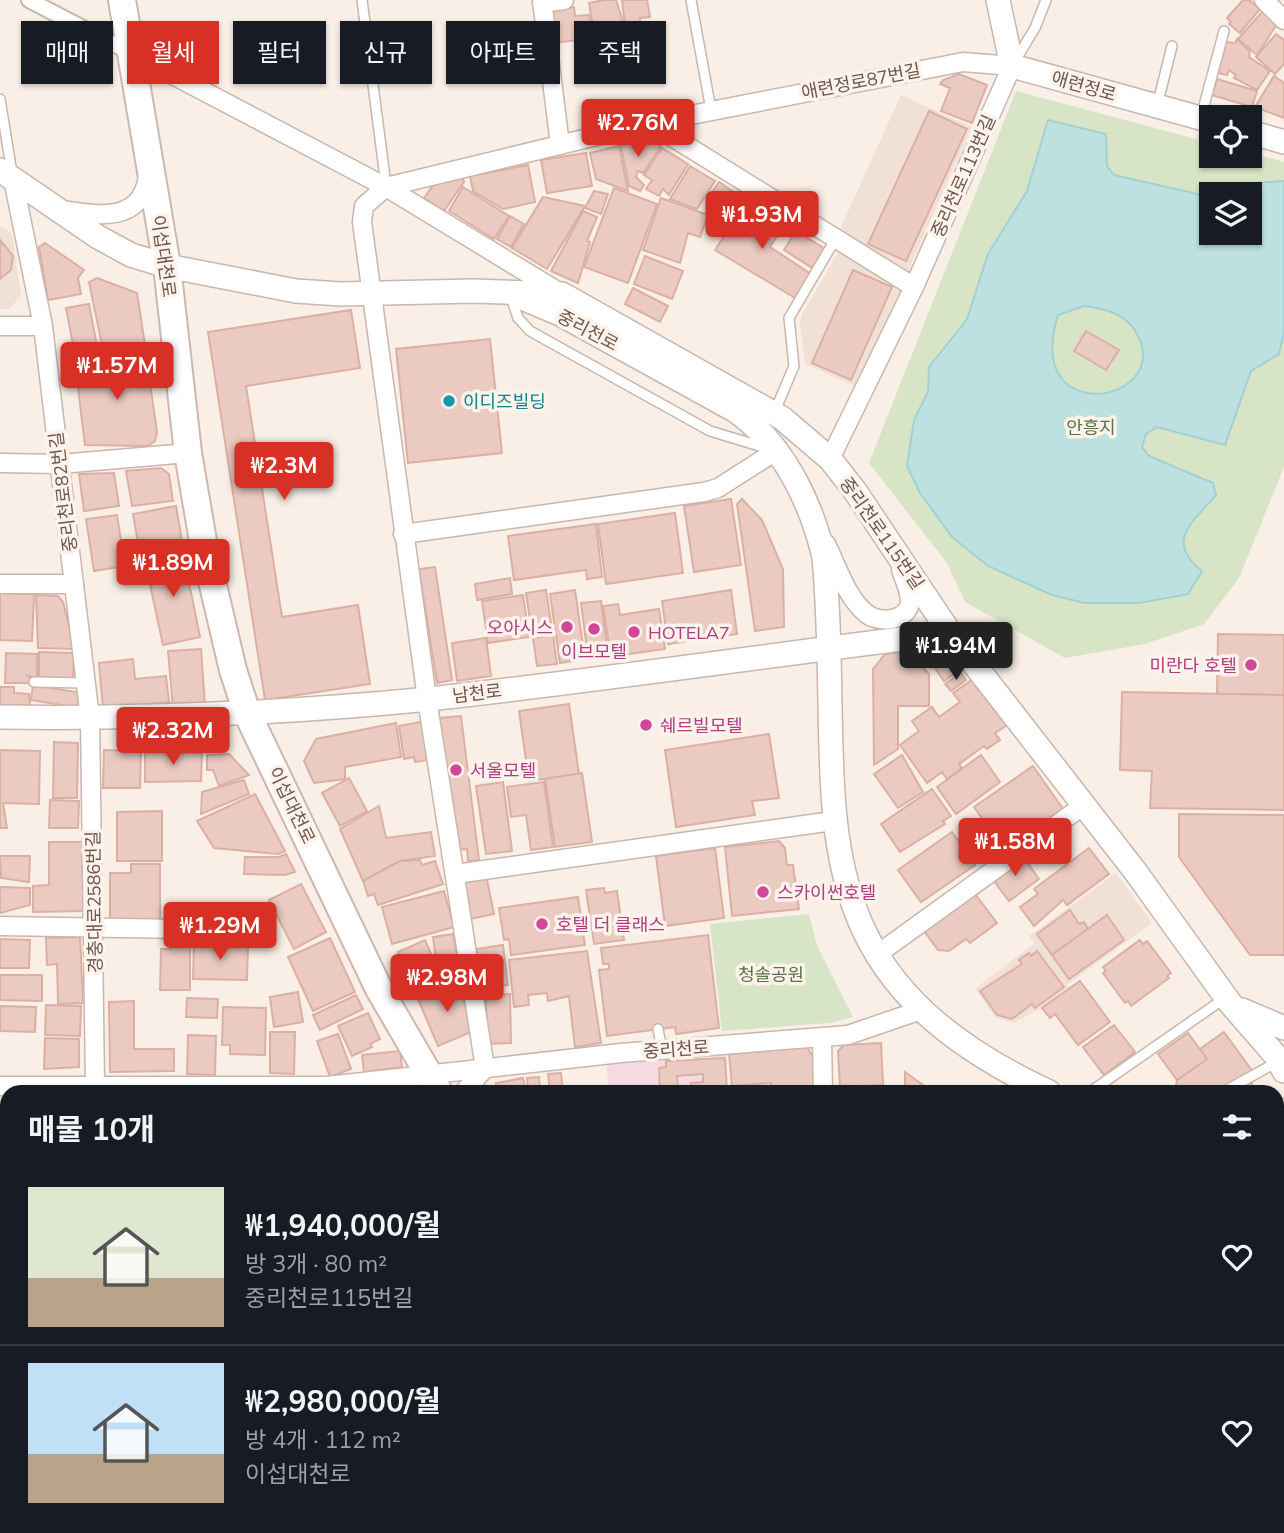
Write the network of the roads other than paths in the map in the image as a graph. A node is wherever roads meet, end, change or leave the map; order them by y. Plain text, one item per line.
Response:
1 (29, 0) edge
2 (122, 0) edge
3 (362, 0) edge
4 (564, 0) edge
5 (691, 0) edge
6 (998, 0) edge
7 (1046, 0) edge
8 (1264, 0) edge
9 (542, 2) edge
10 (1284, 20) edge
11 (127, 29) edge
12 (1224, 31) dead end
13 (1172, 46) dead end
14 (127, 51) edge
15 (1012, 66) junction
16 (136, 84) edge
17 (190, 84) edge
18 (0, 99) edge
19 (1209, 105) edge
20 (1157, 106) junction
21 (711, 110) junction
22 (1199, 118) edge
23 (650, 123) junction
24 (1262, 136) edge
25 (1284, 142) edge
26 (561, 145) junction
27 (150, 166) junction
28 (7, 175) edge
29 (386, 187) junction
30 (61, 209) junction
31 (836, 238) junction
32 (167, 266) junction
33 (914, 287) junction
34 (510, 292) junction
35 (370, 294) junction
36 (562, 294) junction
37 (0, 326) edge
38 (43, 326) junction
39 (775, 413) junction
40 (776, 451) junction
41 (188, 453) junction
42 (830, 459) junction
43 (0, 463) edge
44 (60, 464) junction
45 (816, 522) junction
46 (404, 534) junction
47 (893, 550) junction
48 (0, 584) edge
49 (74, 584) junction
50 (950, 633) junction
51 (828, 648) junction
52 (34, 682) dead end
53 (86, 682) junction
54 (427, 699) junction
55 (247, 713) junction
56 (0, 717) edge
57 (90, 718) junction
58 (1084, 805) junction
59 (833, 821) junction
60 (455, 874) junction
61 (0, 926) edge
62 (95, 927) junction
63 (245, 930) dead end
64 (875, 956) junction
65 (1228, 1000) junction
66 (921, 1010) junction
67 (1284, 1028) edge
68 (658, 1029) dead end
69 (1284, 1035) edge
70 (822, 1038) junction
71 (662, 1050) junction
72 (1282, 1066) edge
73 (485, 1068) junction
74 (433, 1083) edge
75 (87, 1085) edge
76 (368, 1085) edge
77 (470, 1085) edge
78 (823, 1085) edge
79 (1035, 1085) edge
80 (1100, 1085) edge
81 (1239, 1085) edge

1 - 14 street
2 - 11 main road, 이섭대천로
3 - 29 lane
4 - 9 street
5 - 21 lane
6 - 15 street
7 - 15 lane
8 - 10 street
9 - 26 street
12 - 19 lane, 애련정로
13 - 20 lane
15 - 20 street, 애련정로
15 - 21 street, 애련정로87번길
15 - 33 street, 중리천로113번길
16 - 27 main road, 이섭대천로
17 - 29 street
18 - 28 lane
20 - 22 street, 애련정로
21 - 23 street, 애련정로87번길
23 - 26 street, 애련정로87번길
23 - 31 street
24 - 25 street
26 - 29 street, 애련정로87번길
27 - 30 street
27 - 32 main road, 이섭대천로
28 - 30 street, 중리천로
28 - 38 street, 중리천로82번길
29 - 35 street
29 - 36 street
30 - 32 street, 중리천로
31 - 33 street
31 - 39 lane
32 - 35 street, 중리천로
32 - 41 main road, 이섭대천로
33 - 42 street, 중리천로113번길
34 - 35 street, 중리천로
34 - 36 street, 중리천로115번길
34 - 40 street, 중리천로
35 - 46 street
36 - 39 street, 중리천로115번길
37 - 38 street
38 - 44 street, 중리천로82번길
39 - 42 street, 중리천로115번길
40 - 45 street, 중리천로
40 - 46 street
41 - 44 street
41 - 55 main road, 이섭대천로
42 - 47 street, 중리천로115번길
43 - 44 street
44 - 49 street, 중리천로82번길
45 - 47 street
45 - 51 street, 중리천로
46 - 54 street
47 - 50 street, 중리천로115번길
48 - 49 street
49 - 53 street, 중리천로82번길
50 - 51 street, 남천로
50 - 58 street, 중리천로115번길
51 - 54 street, 남천로
51 - 59 street, 중리천로
52 - 53 lane
53 - 57 street, 중리천로82번길
54 - 55 street, 남천로
54 - 60 street
55 - 57 street, 남천로
55 - 74 main road, 이섭대천로
56 - 57 street, 남천로
57 - 62 street, 경충대로2586번길
58 - 64 street
58 - 65 street, 중리천로115번길
59 - 60 street
59 - 64 street, 중리천로
60 - 73 street
61 - 62 street
62 - 63 street
62 - 75 street, 경충대로2586번길
64 - 66 street, 중리천로
65 - 67 street
65 - 72 street, 중리천로115번길
65 - 80 lane
66 - 70 street, 중리천로
66 - 79 street, 중리천로
68 - 71 lane
69 - 72 street
70 - 71 street, 중리천로
70 - 78 street
71 - 73 street, 중리천로
72 - 81 lane
73 - 74 street, 중리천로
73 - 77 street
74 - 76 street, 중리천로

